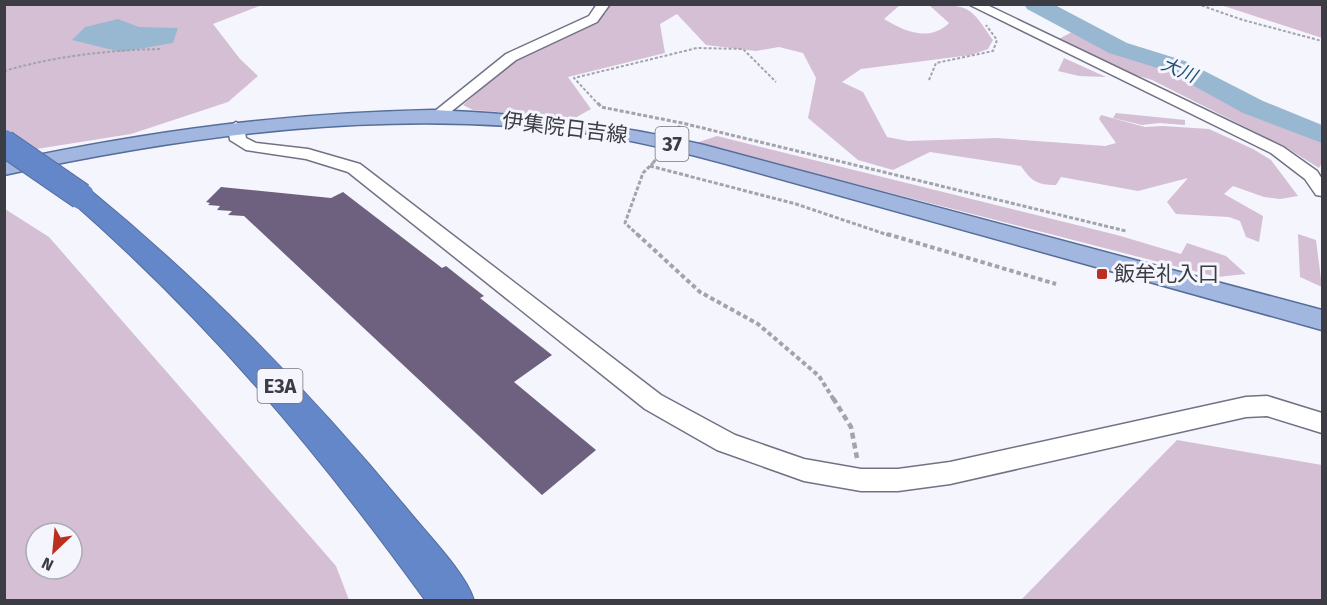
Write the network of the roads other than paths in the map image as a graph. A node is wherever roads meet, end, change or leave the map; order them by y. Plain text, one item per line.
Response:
1 (604, 4) edge
2 (974, 4) edge
3 (438, 115) junction
4 (236, 127) junction
5 (4, 142) edge
6 (5, 168) edge
7 (1323, 191) edge
8 (1323, 320) edge
9 (1323, 423) edge
10 (452, 600) edge

1 - 3 street
2 - 7 street
3 - 4 main road, 伊集院日吉線 / 37
3 - 8 main road, 伊集院日吉線 / 37
4 - 6 main road, 伊集院日吉線 / 37
4 - 9 street
5 - 10 highway, E3A, bridge

